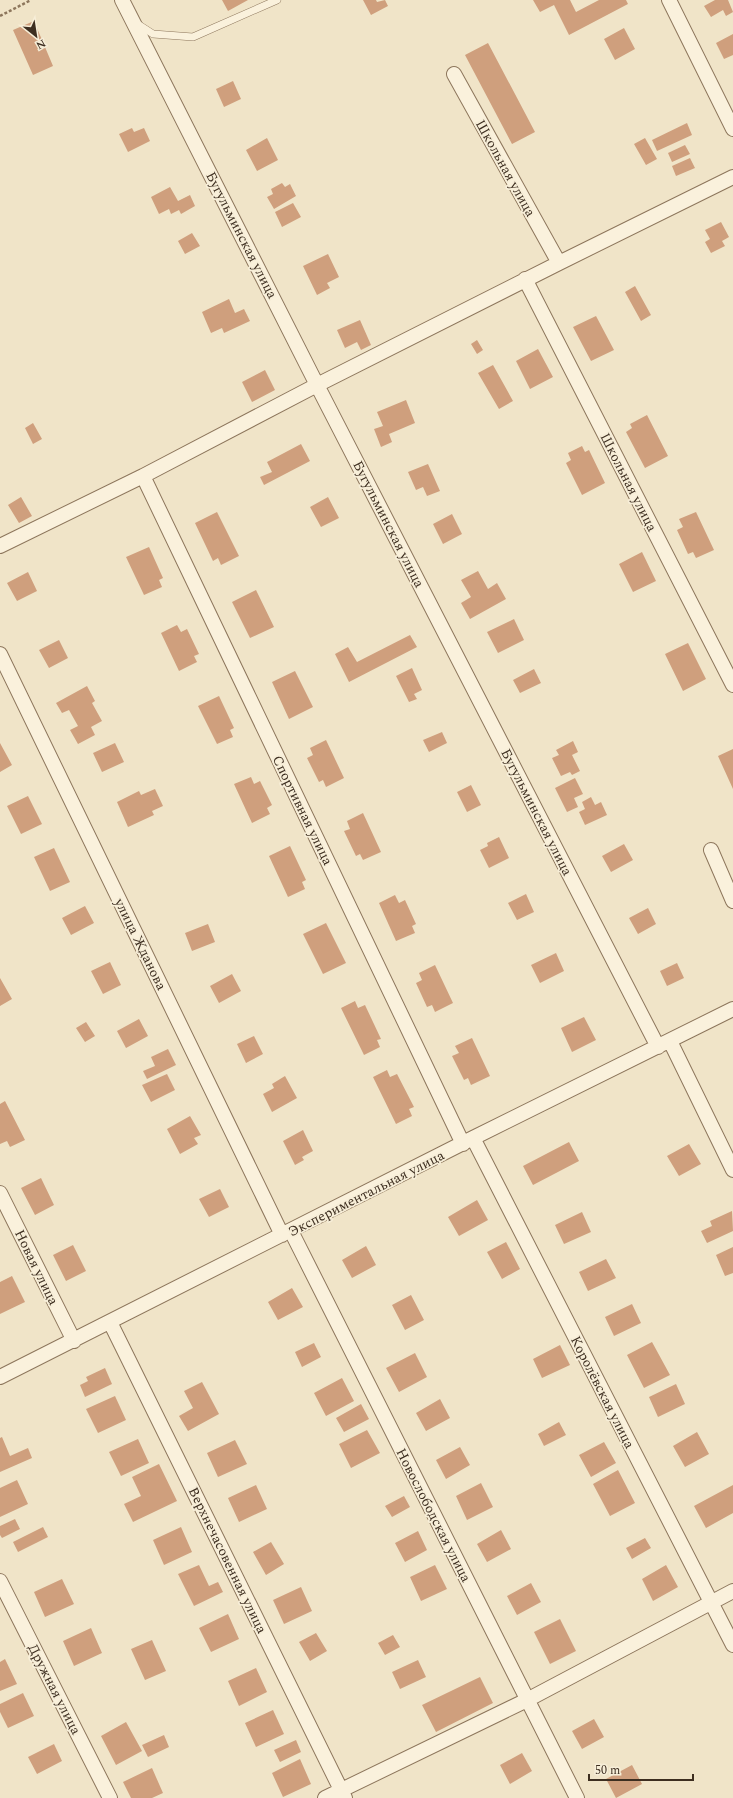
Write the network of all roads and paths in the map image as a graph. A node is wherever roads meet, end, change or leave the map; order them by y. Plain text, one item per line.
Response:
1 (31, 0) edge
2 (122, 0) edge
3 (277, 0) edge
4 (669, 0) edge
5 (0, 16) edge
6 (135, 22) junction
7 (454, 74) dead end
8 (733, 129) edge
9 (733, 177) edge
10 (559, 262) junction
11 (525, 279) junction
12 (317, 385) junction
13 (143, 476) junction
14 (0, 546) edge
15 (0, 654) edge
16 (733, 685) edge
17 (711, 850) dead end
18 (733, 901) edge
19 (733, 1009) edge
20 (664, 1044) junction
21 (468, 1141) junction
22 (733, 1170) edge
23 (0, 1193) edge
24 (287, 1233) junction
25 (110, 1322) junction
26 (74, 1341) junction
27 (0, 1378) edge
28 (0, 1581) edge
29 (733, 1591) edge
30 (711, 1602) junction
31 (733, 1645) edge
32 (527, 1700) junction
33 (343, 1794) edge
34 (110, 1798) edge
35 (325, 1798) edge
36 (577, 1798) edge

1 - 5 path
2 - 6 street, Бугульминская улица
3 - 6 lane
4 - 8 street
6 - 12 street, Бугульминская улица
7 - 10 street, Школьная улица
9 - 10 street
10 - 11 street
11 - 12 street
11 - 16 street, Школьная улица
12 - 13 street
12 - 20 street, Бугульминская улица
13 - 14 street
13 - 21 street, Спортивная улица
15 - 24 street, улица Жданова
17 - 18 street
19 - 20 street, Экспериментальная улица
20 - 21 street, Экспериментальная улица
20 - 22 street, Бугульминская улица
21 - 24 street, Экспериментальная улица
21 - 30 street, Королёвская улица
23 - 26 street, Новая улица
24 - 25 street, Экспериментальная улица
24 - 32 street, Новослободская улица
25 - 26 street, Экспериментальная улица
25 - 33 street, Верхнечасовенная улица
26 - 27 street, Экспериментальная улица
28 - 34 street, Дружная улица
29 - 30 street
30 - 31 street, Королёвская улица
30 - 32 street
32 - 33 street
32 - 36 street, Новослободская улица
33 - 35 street

